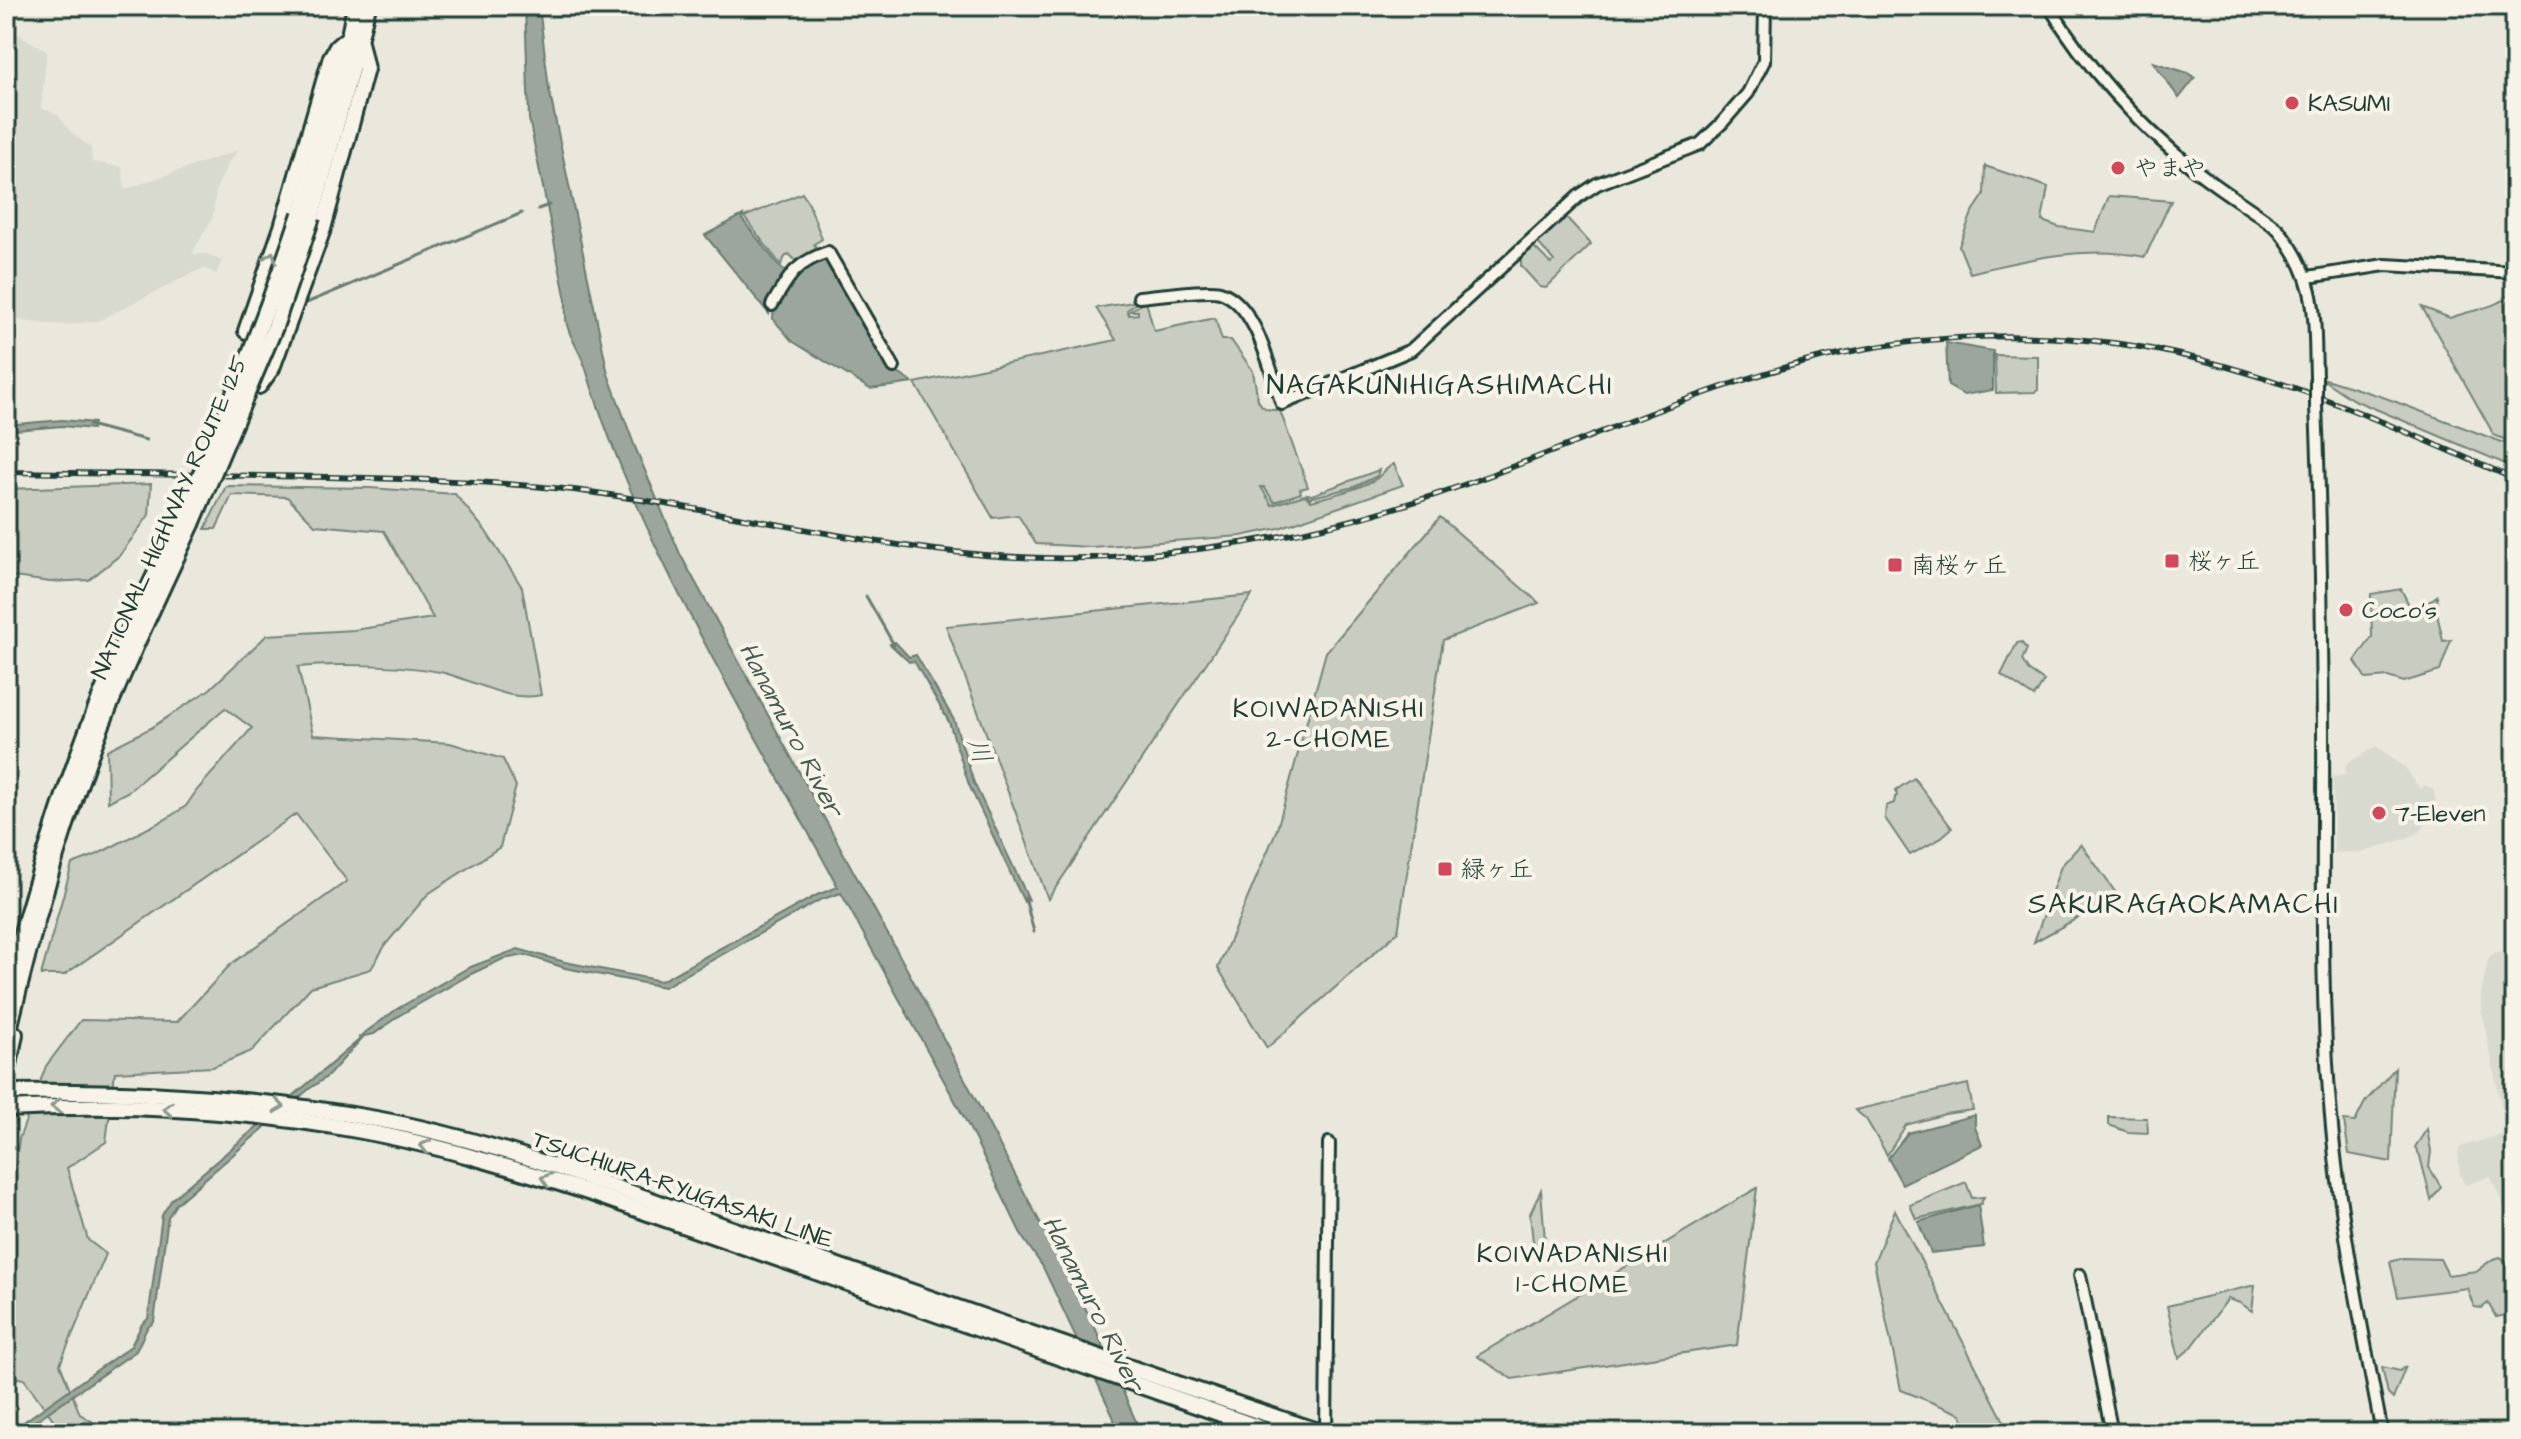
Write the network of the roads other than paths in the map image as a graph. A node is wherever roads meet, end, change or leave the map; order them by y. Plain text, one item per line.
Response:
1 (355, 6) edge
2 (368, 6) edge
3 (1765, 6) edge
4 (2049, 6) edge
5 (354, 40) junction
6 (2515, 272) edge
7 (2308, 277) junction
8 (1139, 297) dead end
9 (772, 305) dead end
10 (246, 331) dead end
11 (894, 367) dead end
12 (259, 386) dead end
13 (83, 758) junction
14 (6, 953) edge
15 (6, 990) edge
16 (6, 1043) edge
17 (6, 1080) edge
18 (6, 1092) edge
19 (6, 1109) edge
20 (1329, 1143) dead end
21 (2080, 1275) dead end
22 (1275, 1433) edge
23 (1325, 1433) edge
24 (2112, 1433) edge
25 (2382, 1433) edge

1 - 5 main road, NATIONAL HIGHWAY ROUTE 125
2 - 5 main road, NATIONAL HIGHWAY ROUTE 125
3 - 8 street
4 - 7 street
10 -> 5 main road
5 - 12 main road
5 - 13 main road, NATIONAL HIGHWAY ROUTE 125, bridge
6 - 7 street
7 - 25 street, bridge
9 - 11 street
13 - 14 main road
13 - 15 main road, NATIONAL HIGHWAY ROUTE 125
13 - 16 main road, NATIONAL HIGHWAY ROUTE 125
13 - 17 main road
18 -> 23 main road, TSUCHIURA-RYUGASAKI LINE
22 -> 19 main road, TSUCHIURA-RYUGASAKI LINE
20 - 23 street
21 - 24 street

